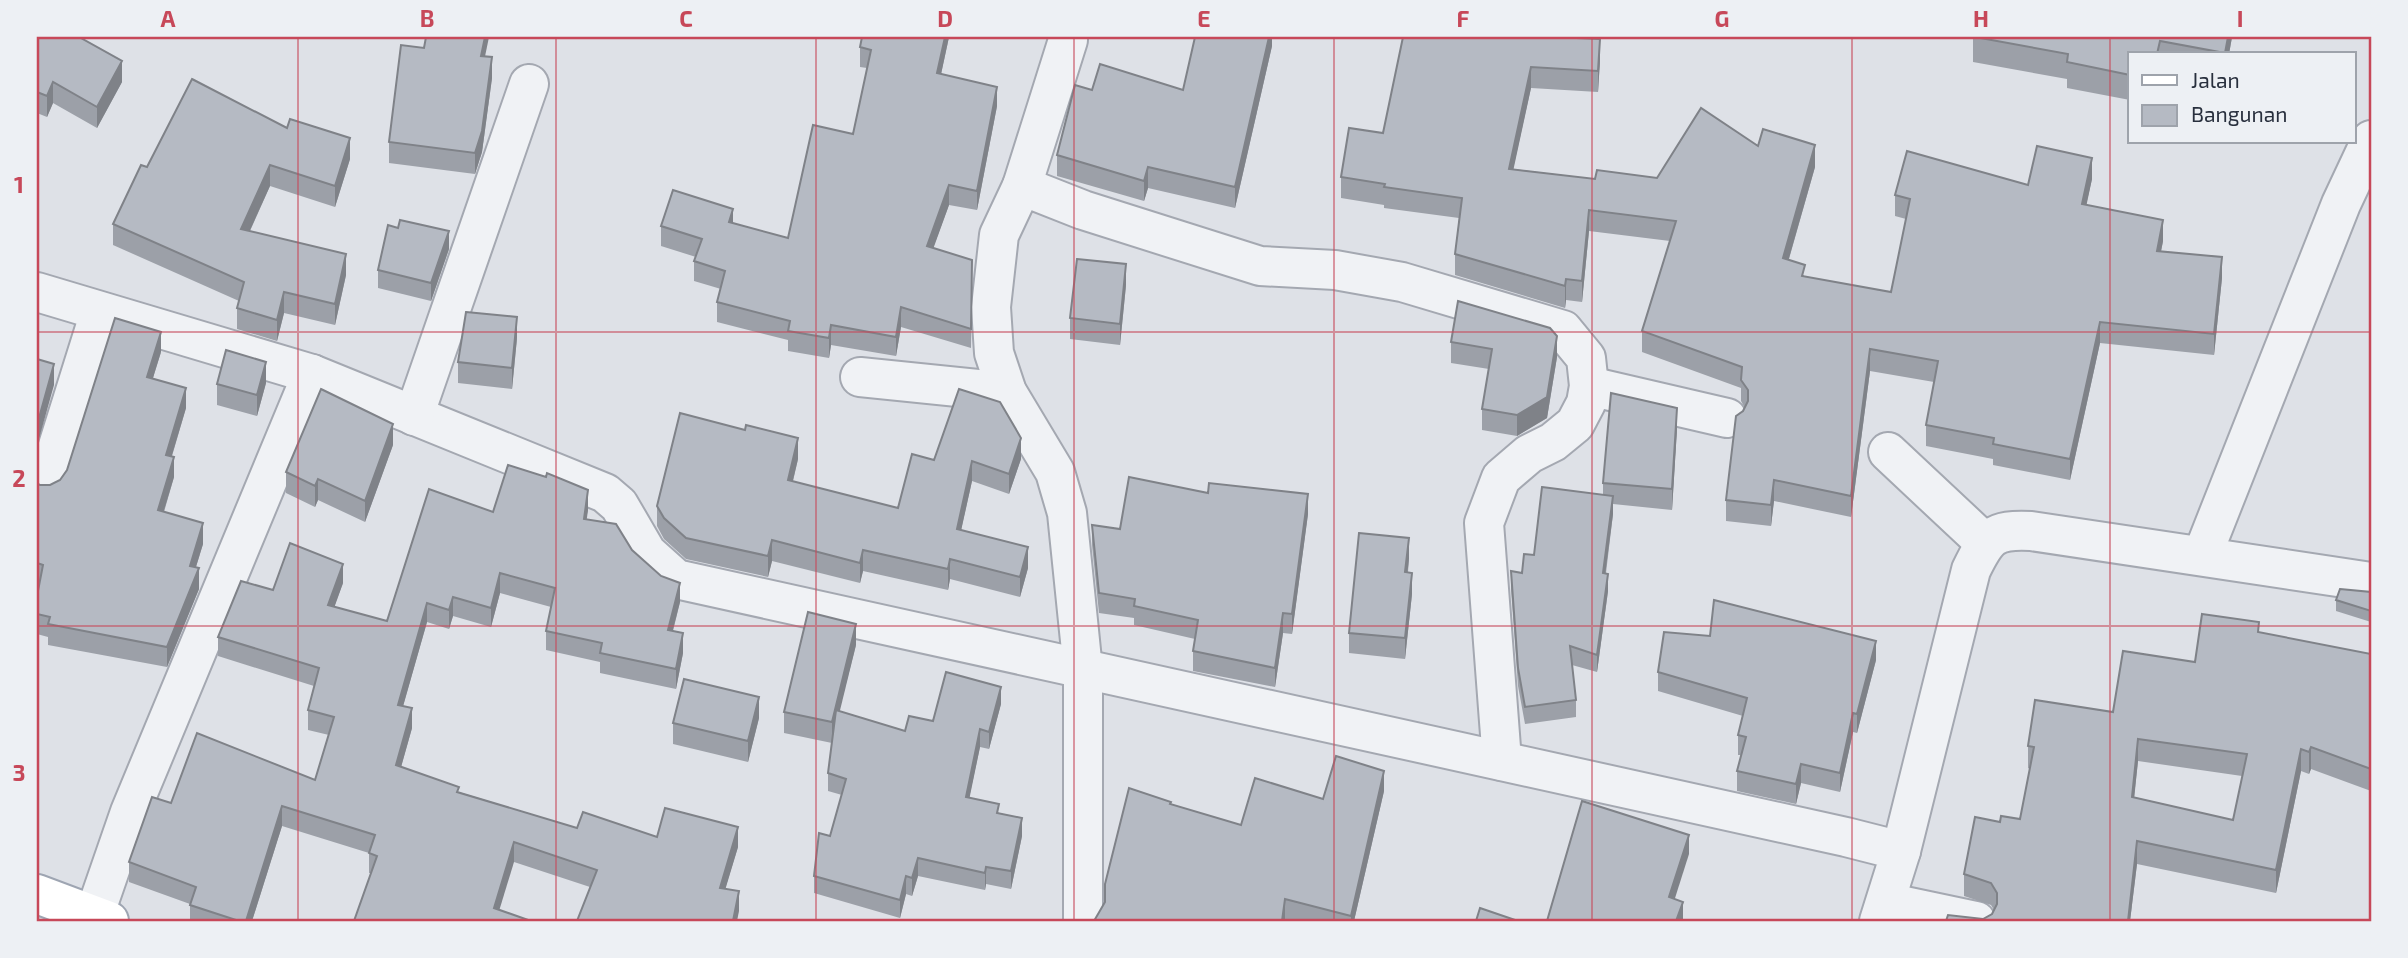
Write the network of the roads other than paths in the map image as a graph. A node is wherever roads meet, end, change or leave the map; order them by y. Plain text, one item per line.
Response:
1 (1068, 40) dead end
2 (529, 84) dead end
3 (2371, 140) edge
4 (1022, 186) junction
5 (37, 292) edge
6 (100, 312) junction
7 (312, 374) junction
8 (860, 377) dead end
9 (1589, 386) junction
10 (1007, 392) junction
11 (415, 416) junction
12 (1727, 418) dead end
13 (1888, 452) dead end
14 (46, 484) edge
15 (1984, 542) junction
16 (2202, 556) junction
17 (2371, 582) edge
18 (1083, 670) junction
19 (1502, 761) junction
20 (1901, 851) junction
21 (37, 894) edge
22 (1882, 912) edge
23 (102, 918) edge
24 (1083, 921) edge
25 (1976, 921) edge

1 - 4 street
2 - 11 street
3 - 16 street
4 - 9 street
4 - 10 street
5 - 6 street
6 - 7 street
6 - 14 street
7 - 11 street
7 - 23 street
8 - 10 street
9 - 12 street
9 - 19 street
10 - 18 street
11 - 18 street
13 - 15 street
15 - 16 street
15 - 20 street
16 - 17 street
18 - 19 street
18 - 24 street
19 - 20 street
20 - 22 street
21 - 23 main road
22 - 25 street

